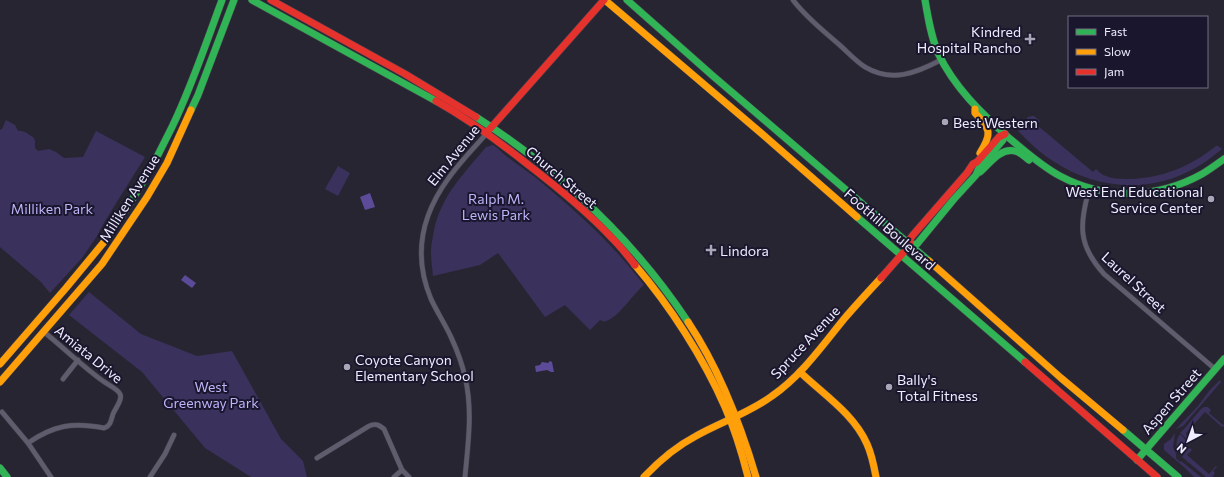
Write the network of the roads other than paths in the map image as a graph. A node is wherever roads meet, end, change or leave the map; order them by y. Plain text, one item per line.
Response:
1 (222, 0) edge
2 (234, 0) edge
3 (252, 0) edge
4 (271, 0) edge
5 (604, 0) edge
6 (627, 0) edge
7 (793, 0) edge
8 (926, 0) edge
9 (941, 60) junction
10 (975, 107) junction
11 (489, 130) junction
12 (1005, 134) junction
13 (1224, 159) edge
14 (1037, 161) junction
15 (974, 164) junction
16 (976, 175) junction
17 (1089, 189) junction
18 (910, 245) junction
19 (901, 256) junction
20 (659, 281) junction
21 (653, 286) junction
22 (44, 332) junction
23 (1224, 359) edge
24 (78, 360) junction
25 (0, 364) edge
26 (1215, 370) junction
27 (800, 372) junction
28 (63, 379) dead end
29 (0, 382) edge
30 (2, 412) dead end
31 (733, 419) junction
32 (174, 435) dead end
33 (28, 444) junction
34 (1146, 450) junction
35 (317, 458) dead end
36 (1137, 460) junction
37 (0, 468) edge
38 (402, 470) junction
39 (7, 477) edge
40 (52, 477) edge
41 (150, 477) edge
42 (394, 477) edge
43 (408, 477) edge
44 (465, 477) edge
45 (644, 477) edge
46 (748, 477) edge
47 (756, 477) edge
48 (876, 477) edge
49 (1157, 477) edge
50 (1178, 477) edge

1 - 25 main road, Milliken Avenue
2 - 22 main road, Milliken Avenue
3 - 11 main road, Church Street
4 - 11 main road, Church Street
5 - 11 main road, Elm Avenue
5 - 19 main road, Foothill Boulevard
6 - 18 main road, Foothill Boulevard
7 - 9 street
8 - 9 main road
9 - 10 main road
10 - 12 main road
10 - 15 main road
11 - 20 main road, Church Street
11 - 21 main road, Church Street
11 - 44 street, Elm Avenue
12 - 14 main road
12 - 15 main road, Spruce Avenue
12 - 16 main road, Spruce Avenue
13 - 17 main road
14 - 16 main road
14 - 17 main road
15 - 18 main road, Spruce Avenue
16 - 18 main road, Spruce Avenue
17 - 26 street, Laurel Street
18 - 19 main road, Spruce Avenue
18 - 34 main road, Foothill Boulevard
19 - 27 main road, Spruce Avenue
19 - 36 main road, Foothill Boulevard
20 - 21 main road
20 - 31 main road, Church Street
21 - 31 main road, Church Street
22 - 24 street, Amiata Drive
22 - 29 main road, Milliken Avenue
23 - 26 main road, Aspen Street
24 - 28 street
24 - 33 street, Amiata Drive
26 - 34 main road, Aspen Street
27 - 31 main road, Spruce Avenue
27 - 48 main road
30 - 33 street
31 - 45 main road, Spruce Avenue
31 - 46 main road, Church Street
31 - 47 main road, Church Street
32 - 41 street
33 - 40 street
34 - 36 main road, Aspen Street
34 - 50 main road, Foothill Boulevard
35 - 38 street
36 - 49 main road, Foothill Boulevard
37 - 39 main road
38 - 42 street
38 - 43 street

